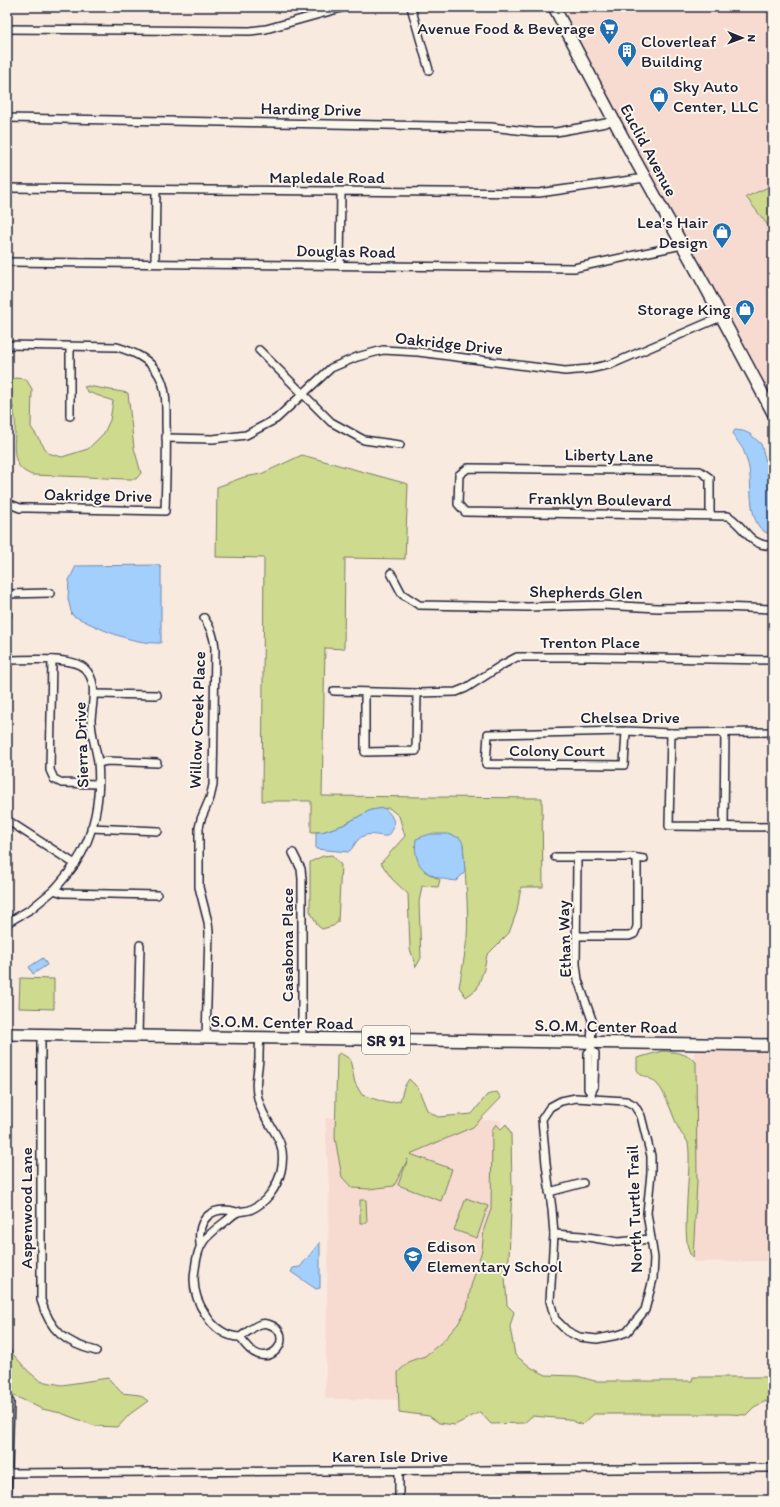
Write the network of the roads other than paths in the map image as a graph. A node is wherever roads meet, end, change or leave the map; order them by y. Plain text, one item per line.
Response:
1 (345, 7) edge
2 (411, 7) edge
3 (554, 7) edge
4 (7, 29) edge
5 (429, 70) dead end
6 (7, 118) edge
7 (613, 119) junction
8 (645, 178) junction
9 (7, 188) edge
10 (156, 190) junction
11 (341, 192) junction
12 (682, 245) junction
13 (7, 262) edge
14 (156, 263) junction
15 (340, 266) junction
16 (721, 317) junction
17 (7, 345) edge
18 (70, 347) junction
19 (259, 350) dead end
20 (303, 393) junction
21 (773, 413) edge
22 (70, 416) dead end
23 (166, 438) junction
24 (400, 445) dead end
25 (468, 468) joint
26 (7, 503) edge
27 (710, 515) junction
28 (773, 546) edge
29 (391, 573) dead end
30 (50, 593) dead end
31 (7, 594) edge
32 (773, 609) edge
33 (7, 616) edge
34 (204, 618) dead end
35 (7, 660) edge
36 (52, 660) junction
37 (773, 660) edge
38 (334, 691) dead end
39 (365, 692) junction
40 (417, 693) junction
41 (94, 694) junction
42 (157, 695) dead end
43 (626, 730) junction
44 (725, 732) junction
45 (773, 732) edge
46 (672, 733) junction
47 (488, 734) joint
48 (98, 763) junction
49 (157, 763) dead end
50 (98, 784) junction
51 (10, 822) dead end
52 (724, 827) junction
53 (92, 828) junction
54 (773, 828) edge
55 (158, 831) dead end
56 (293, 853) dead end
57 (555, 857) dead end
58 (577, 857) junction
59 (75, 864) junction
60 (54, 890) junction
61 (157, 895) dead end
62 (7, 923) edge
63 (577, 936) junction
64 (140, 945) dead end
65 (7, 1034) edge
66 (41, 1034) junction
67 (138, 1037) junction
68 (206, 1038) junction
69 (260, 1038) junction
70 (302, 1039) junction
71 (773, 1045) edge
72 (591, 1046) junction
73 (591, 1096) junction
74 (583, 1183) dead end
75 (550, 1192) junction
76 (237, 1212) junction
77 (554, 1234) junction
78 (651, 1239) junction
79 (200, 1244) junction
80 (240, 1337) junction
81 (96, 1351) dead end
82 (10, 1402) dead end
83 (773, 1468) edge
84 (399, 1471) junction
85 (8, 1473) junction
86 (7, 1500) edge
87 (399, 1500) edge

1 - 4 street
2 - 5 street
3 - 7 main road, Euclid Avenue
6 - 7 street, Harding Drive
7 - 8 main road, Euclid Avenue
8 - 11 street, Mapledale Road
8 - 12 main road, Euclid Avenue
9 - 10 street, Mapledale Road
10 - 11 street, Mapledale Road
10 - 14 street
11 - 15 street
12 - 15 street, Douglas Road
12 - 16 main road, Euclid Avenue
13 - 14 street, Douglas Road
14 - 15 street, Douglas Road
16 - 20 street, Oakridge Drive
16 - 21 main road, Euclid Avenue
17 - 18 street, Oakridge Drive
18 - 22 street
18 - 23 street, Oakridge Drive
19 - 20 street
20 - 23 street, Oakridge Drive
20 - 24 street
23 - 26 street, Oakridge Drive
25 - 27 street, Liberty Lane
25 - 27 street, Franklyn Boulevard
27 - 28 street, Franklyn Boulevard
29 - 32 street, Shepherds Glen
30 - 31 street
31 - 33 street
34 - 68 street, Willow Creek Place
35 - 36 street, Sierra Drive
36 - 41 street, Sierra Drive
36 - 50 street
37 - 40 street, Trenton Place
38 - 39 street, Trenton Place
39 - 40 street, Trenton Place
39 - 40 street
41 - 42 street
41 - 48 street, Sierra Drive
43 - 46 street, Chelsea Drive
43 - 47 street, Chelsea Drive
43 - 47 street, Colony Court
44 - 45 street, Chelsea Drive
44 - 46 street, Chelsea Drive
44 - 52 street
46 - 52 street
48 - 49 street
48 - 50 street, Sierra Drive
50 - 53 street, Sierra Drive
51 - 59 street
52 - 54 street
53 - 55 street
53 - 59 street, Sierra Drive
56 - 70 street, Casabona Place
57 - 58 street
58 - 63 street, Ethan Way
58 - 63 street
59 - 60 street, Sierra Drive
60 - 61 street
60 - 62 street, Sierra Drive
63 - 72 street, Ethan Way
64 - 67 street
65 - 66 main road, S.O.M. Center Road / SR 91
66 - 67 main road, S.O.M. Center Road / SR 91
66 - 81 street, Aspenwood Lane
67 - 68 main road, S.O.M. Center Road / SR 91
68 - 69 main road, S.O.M. Center Road / SR 91
69 - 70 main road, S.O.M. Center Road / SR 91
69 - 76 street
70 - 72 main road, S.O.M. Center Road / SR 91
71 - 72 main road, S.O.M. Center Road / SR 91
72 - 73 street
73 - 75 street, North Turtle Trail
73 - 78 street, North Turtle Trail
74 - 75 street
75 - 77 street, North Turtle Trail
76 - 79 street
76 - 79 street
77 - 78 street
77 - 78 street, North Turtle Trail
79 - 80 street
80 - 80 street
82 - 85 street
83 - 84 street, Karen Isle Drive
84 - 85 street, Karen Isle Drive
84 - 87 street
85 - 86 street

